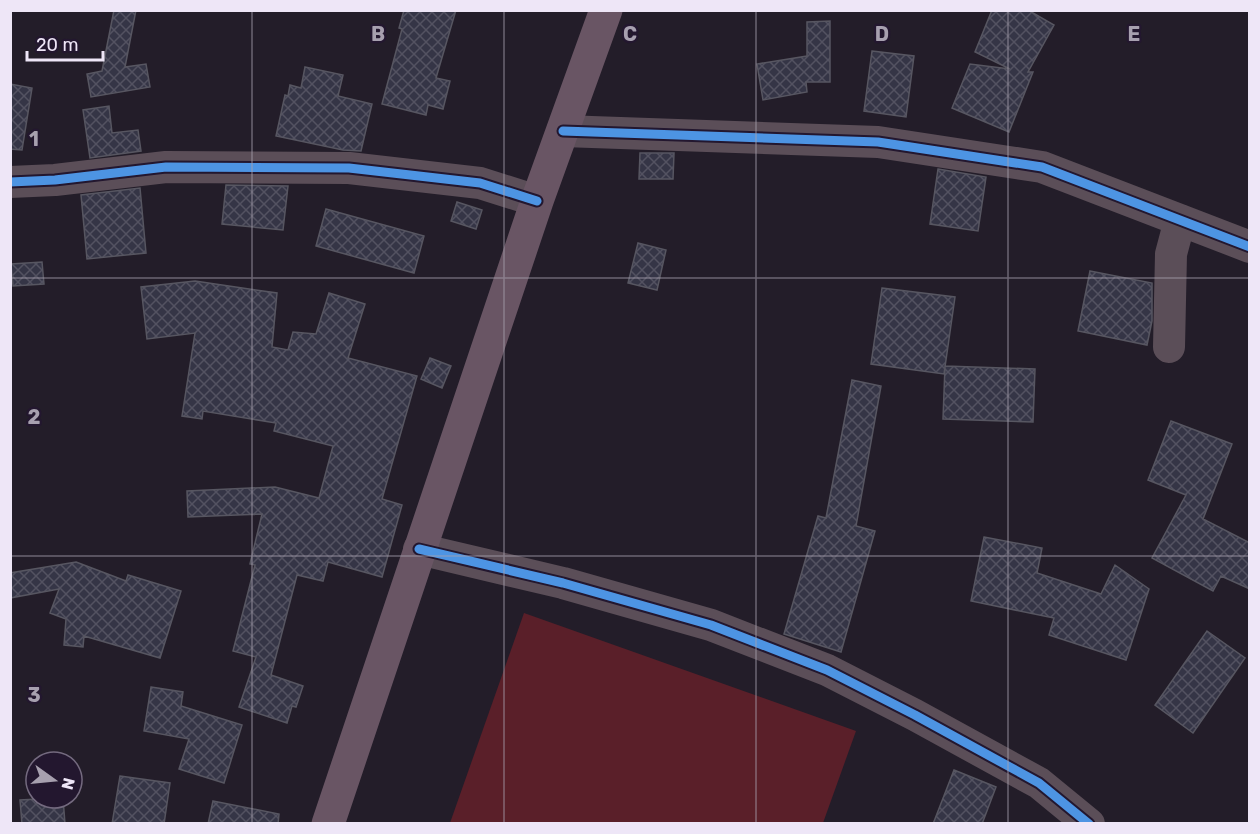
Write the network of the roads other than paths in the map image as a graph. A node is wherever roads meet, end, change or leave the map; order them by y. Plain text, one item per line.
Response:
1 (606, 10) edge
2 (563, 131) junction
3 (10, 182) edge
4 (537, 201) junction
5 (1180, 220) junction
6 (1250, 247) edge
7 (1169, 347) dead end
8 (419, 549) junction
9 (328, 824) edge
10 (1089, 824) edge

1 - 2 main road
2 - 4 main road
2 - 5 street
3 - 4 street
4 - 8 main road
5 - 6 street
5 - 7 street
8 - 9 main road
8 - 10 street

